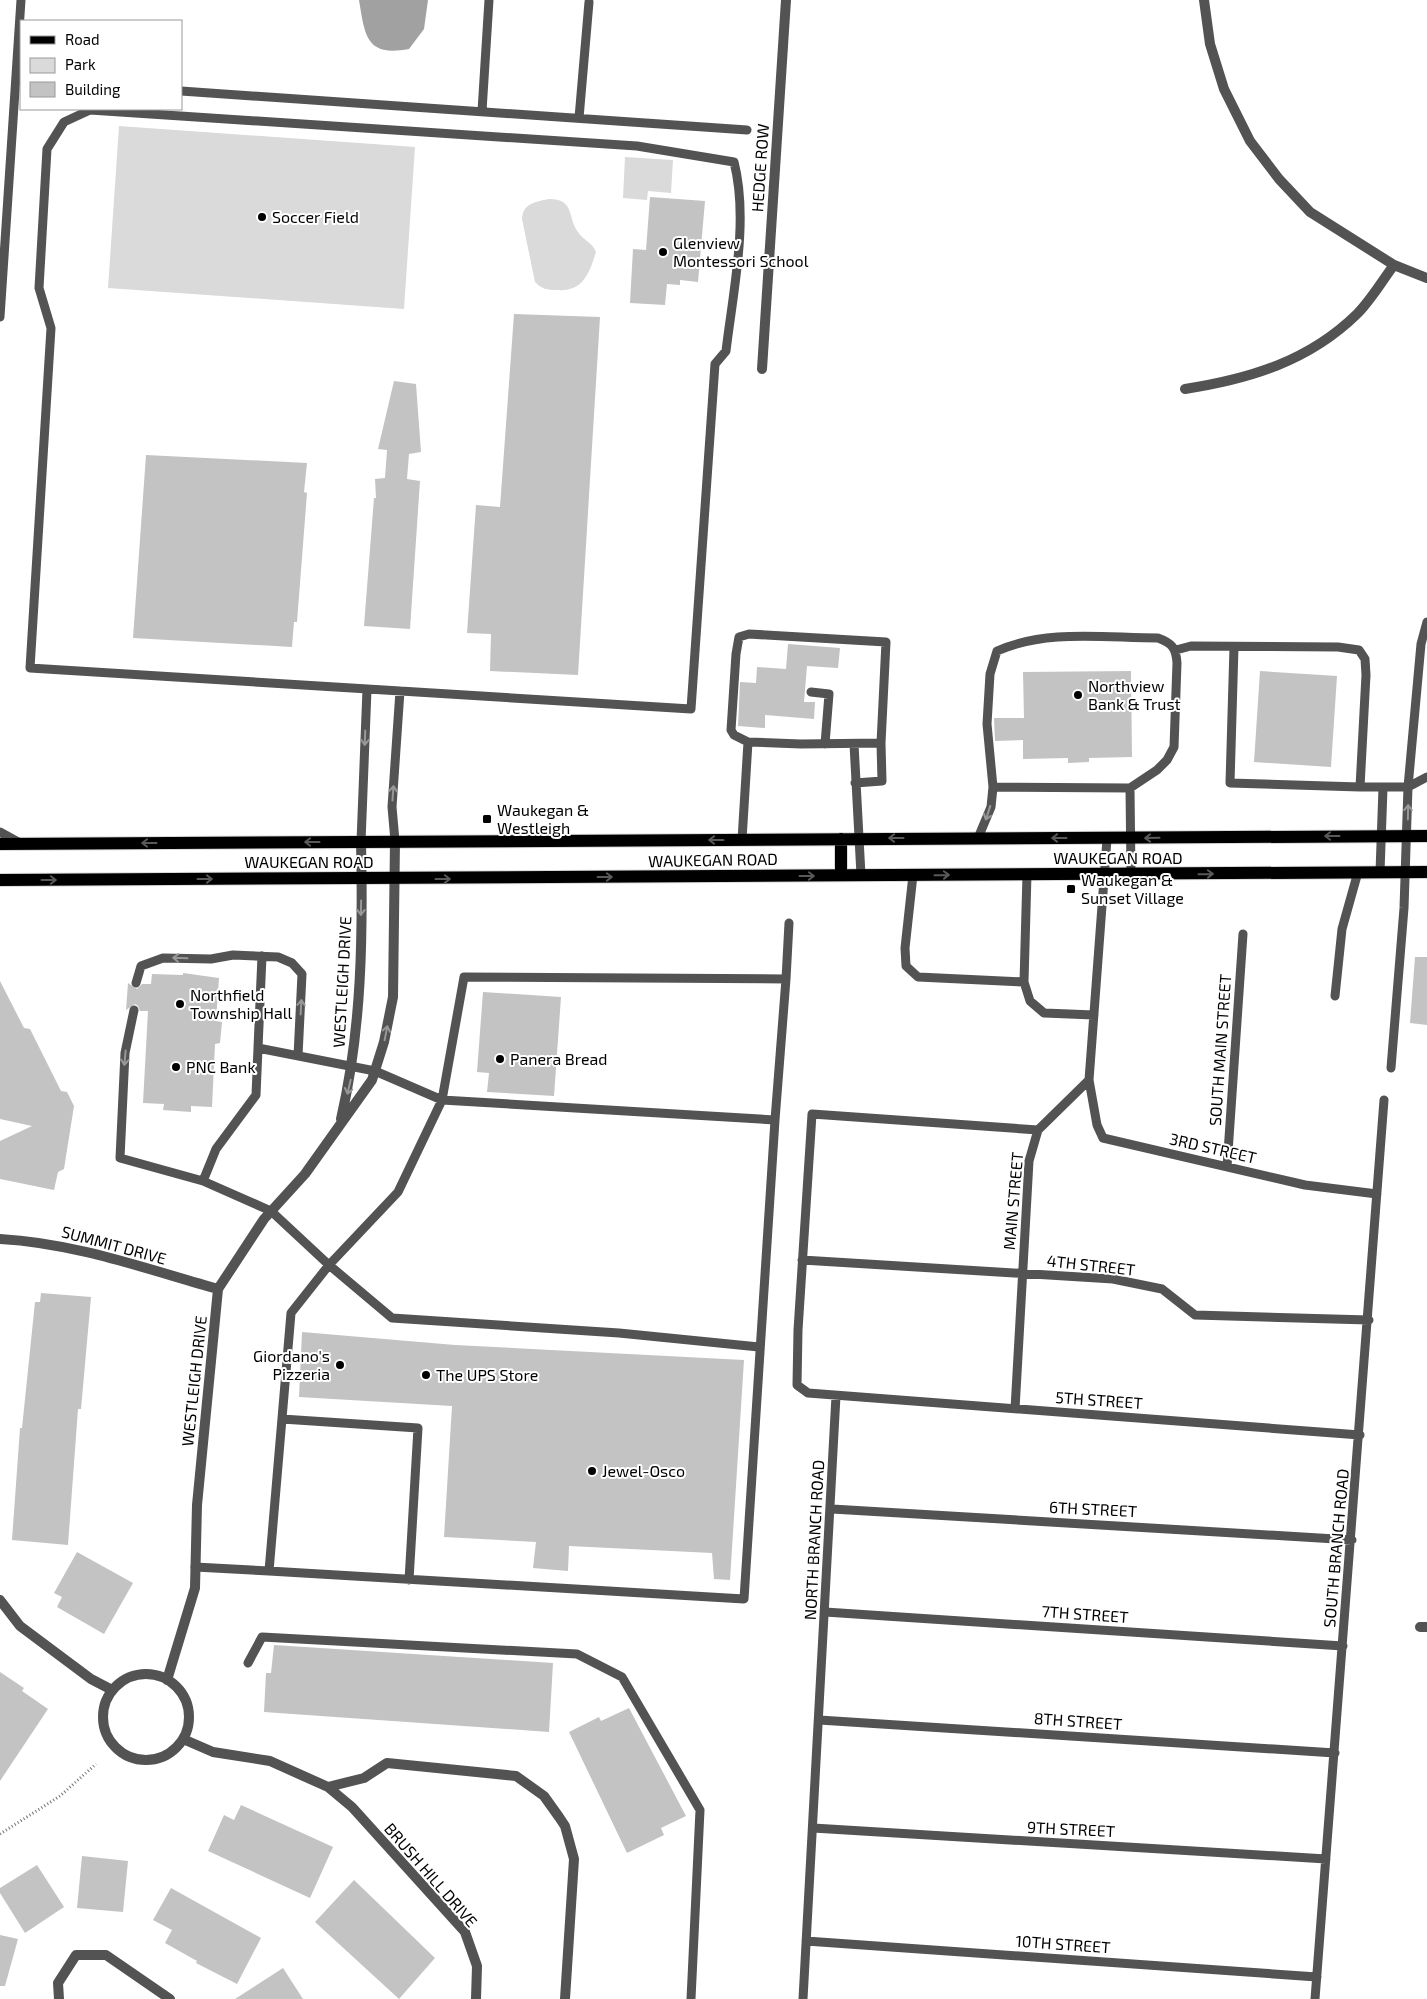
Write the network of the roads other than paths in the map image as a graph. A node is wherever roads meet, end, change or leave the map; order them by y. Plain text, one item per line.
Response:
1 (21, 0) edge
2 (489, 0) edge
3 (786, 0) edge
4 (1204, 0) edge
5 (589, 2) dead end
6 (20, 20) edge
7 (20, 27) edge
8 (18, 81) edge
9 (182, 92) edge
10 (482, 111) junction
11 (579, 118) junction
12 (747, 130) dead end
13 (1394, 265) junction
14 (1427, 278) edge
15 (0, 317) edge
16 (762, 368) dead end
17 (1185, 389) dead end
18 (1427, 622) edge
19 (1234, 647) junction
20 (1176, 650) junction
21 (367, 689) junction
22 (400, 691) junction
23 (811, 692) dead end
24 (748, 742) junction
25 (881, 743) junction
26 (825, 744) junction
27 (854, 744) junction
28 (1427, 777) edge
29 (855, 783) junction
30 (993, 787) junction
31 (1360, 787) junction
32 (1408, 787) junction
33 (1130, 788) junction
34 (1383, 788) junction
35 (0, 832) edge
36 (1381, 836) junction
37 (1407, 836) junction
38 (1427, 836) edge
39 (841, 838) junction
40 (860, 838) junction
41 (978, 838) junction
42 (1108, 838) junction
43 (1131, 838) junction
44 (742, 840) junction
45 (395, 841) junction
46 (361, 842) junction
47 (20, 843) junction
48 (0, 844) edge
49 (1358, 872) junction
50 (1380, 872) junction
51 (1406, 872) junction
52 (1427, 872) edge
53 (1027, 874) junction
54 (1131, 874) junction
55 (841, 875) junction
56 (861, 875) junction
57 (913, 875) junction
58 (1105, 875) junction
59 (362, 878) junction
60 (394, 879) junction
61 (0, 880) edge
62 (789, 923) dead end
63 (1243, 934) dead end
64 (262, 956) junction
65 (786, 979) junction
66 (1024, 982) junction
67 (136, 983) dead end
68 (1335, 996) dead end
69 (134, 1010) dead end
70 (1094, 1015) junction
71 (258, 1048) junction
72 (298, 1056) junction
73 (352, 1066) junction
74 (1391, 1068) dead end
75 (375, 1071) junction
76 (1089, 1080) junction
77 (442, 1100) junction
78 (1384, 1100) dead end
79 (775, 1120) junction
80 (341, 1122) junction
81 (1038, 1130) junction
82 (1227, 1167) junction
83 (204, 1181) junction
84 (1377, 1194) junction
85 (271, 1211) junction
86 (0, 1239) edge
87 (802, 1260) junction
88 (329, 1265) junction
89 (1023, 1274) junction
90 (218, 1289) junction
91 (1369, 1320) junction
92 (759, 1347) junction
93 (836, 1396) junction
94 (1014, 1409) junction
95 (282, 1419) junction
96 (1360, 1435) junction
97 (832, 1509) junction
98 (1352, 1540) junction
99 (195, 1567) junction
100 (269, 1571) junction
101 (408, 1580) junction
102 (0, 1600) edge
103 (826, 1612) junction
104 (1343, 1646) junction
105 (248, 1663) dead end
106 (167, 1680) junction
107 (112, 1690) junction
108 (819, 1720) junction
109 (183, 1739) junction
110 (1335, 1753) junction
111 (328, 1787) junction
112 (813, 1828) junction
113 (1326, 1859) junction
114 (806, 1942) junction
115 (1317, 1977) junction
116 (59, 1999) edge
117 (170, 1999) edge
118 (476, 1999) edge
119 (565, 1999) edge
120 (691, 1999) edge
121 (803, 1999) edge
122 (1315, 1999) edge

1 - 6 lane
2 - 10 lane
3 - 16 street, HEDGE ROW
4 - 13 street
5 - 11 lane
7 - 8 lane
8 - 15 lane
9 - 10 lane
10 - 11 lane
11 - 12 lane
13 - 14 street
13 - 17 street
18 - 32 lane
19 - 20 lane
19 - 31 lane
19 - 31 lane
20 - 30 lane
20 - 33 lane
21 - 22 lane
21 - 22 lane
21 -> 46 lane
45 -> 22 lane
23 - 26 lane
24 - 25 lane
24 - 26 lane
24 - 44 lane
25 - 27 lane
25 - 29 lane
26 - 27 lane
27 - 29 lane
28 - 32 lane
29 - 40 lane
30 - 33 lane
30 -> 41 lane
31 - 34 lane
32 - 34 lane
37 -> 32 lane
33 - 43 lane
34 - 36 lane
35 - 47 lane
36 - 37 main road, WAUKEGAN ROAD
36 -> 43 main road, WAUKEGAN ROAD
36 - 50 lane
37 - 38 main road, WAUKEGAN ROAD
37 - 51 lane
39 - 40 main road, WAUKEGAN ROAD
39 - 44 main road, WAUKEGAN ROAD
39 - 55 main road
41 -> 40 main road, WAUKEGAN ROAD
40 - 56 lane
42 -> 41 main road, WAUKEGAN ROAD
42 - 43 main road, WAUKEGAN ROAD
42 - 58 lane
43 - 54 lane
44 -> 45 main road, WAUKEGAN ROAD
45 - 46 main road, WAUKEGAN ROAD
45 - 60 street, WESTLEIGH DRIVE
46 -> 47 main road, WAUKEGAN ROAD
46 - 59 street, WESTLEIGH DRIVE
47 - 48 main road, WAUKEGAN ROAD
49 - 50 main road, WAUKEGAN ROAD
54 -> 49 main road, WAUKEGAN ROAD
49 - 68 lane
50 - 51 main road, WAUKEGAN ROAD
51 - 52 main road, WAUKEGAN ROAD
51 - 74 lane
57 -> 53 main road, WAUKEGAN ROAD
53 - 58 main road, WAUKEGAN ROAD
53 - 66 lane
54 - 58 main road, WAUKEGAN ROAD
55 - 56 main road, WAUKEGAN ROAD
60 -> 55 main road, WAUKEGAN ROAD
56 - 57 main road, WAUKEGAN ROAD
57 - 66 lane
58 - 70 lane
59 - 60 main road, WAUKEGAN ROAD
61 -> 59 main road, WAUKEGAN ROAD
59 -> 73 street, WESTLEIGH DRIVE
75 -> 60 street, WESTLEIGH DRIVE
62 - 65 lane
63 - 82 lane, SOUTH MAIN STREET
64 -> 67 lane
64 - 71 lane
72 -> 64 lane
65 - 77 lane
65 - 79 lane
66 - 70 lane
69 -> 83 lane
70 - 76 lane
71 - 72 lane
71 - 83 lane
72 - 73 lane
73 - 75 lane
73 -> 80 street, WESTLEIGH DRIVE
75 - 77 lane
75 - 80 street, WESTLEIGH DRIVE
76 - 81 lane
76 - 82 lane, 3RD STREET
77 - 79 lane
77 - 88 lane
78 - 84 lane, SOUTH BRANCH ROAD
79 - 92 lane
80 - 85 street, WESTLEIGH DRIVE
81 - 87 lane
81 - 89 lane, MAIN STREET
82 - 84 lane, 3RD STREET
83 - 85 lane
84 - 91 lane, SOUTH BRANCH ROAD
85 - 88 lane
85 - 90 street, WESTLEIGH DRIVE
86 - 90 street, SUMMIT DRIVE
87 - 89 lane, 4TH STREET
87 - 93 lane
88 - 92 lane
88 - 95 lane
89 - 91 lane, 4TH STREET
89 - 94 lane, MAIN STREET
90 - 99 street, WESTLEIGH DRIVE
91 - 96 lane, SOUTH BRANCH ROAD
92 - 101 lane
93 - 94 lane, 5TH STREET
93 - 97 lane, NORTH BRANCH ROAD
94 - 96 lane, 5TH STREET
95 - 100 lane
95 - 101 lane
96 - 98 lane, SOUTH BRANCH ROAD
97 - 98 lane, 6TH STREET
97 - 103 lane, NORTH BRANCH ROAD
98 - 104 lane, SOUTH BRANCH ROAD
99 - 100 lane
99 - 106 street, WESTLEIGH DRIVE
100 - 101 lane
102 - 107 street
103 - 104 lane, 7TH STREET
103 - 108 lane, NORTH BRANCH ROAD
104 - 110 lane, SOUTH BRANCH ROAD
105 - 120 lane
106 - 107 street
106 - 109 street
107 - 109 street
108 - 110 lane, 8TH STREET
108 - 112 lane, NORTH BRANCH ROAD
109 - 111 street
110 - 113 lane, SOUTH BRANCH ROAD
111 - 118 street, BRUSH HILL DRIVE
111 - 119 street
112 - 113 lane, 9TH STREET
112 - 114 lane, NORTH BRANCH ROAD
113 - 115 lane, SOUTH BRANCH ROAD
114 - 115 lane, 10TH STREET
114 - 121 lane, NORTH BRANCH ROAD
115 - 122 lane, SOUTH BRANCH ROAD
116 - 117 street

